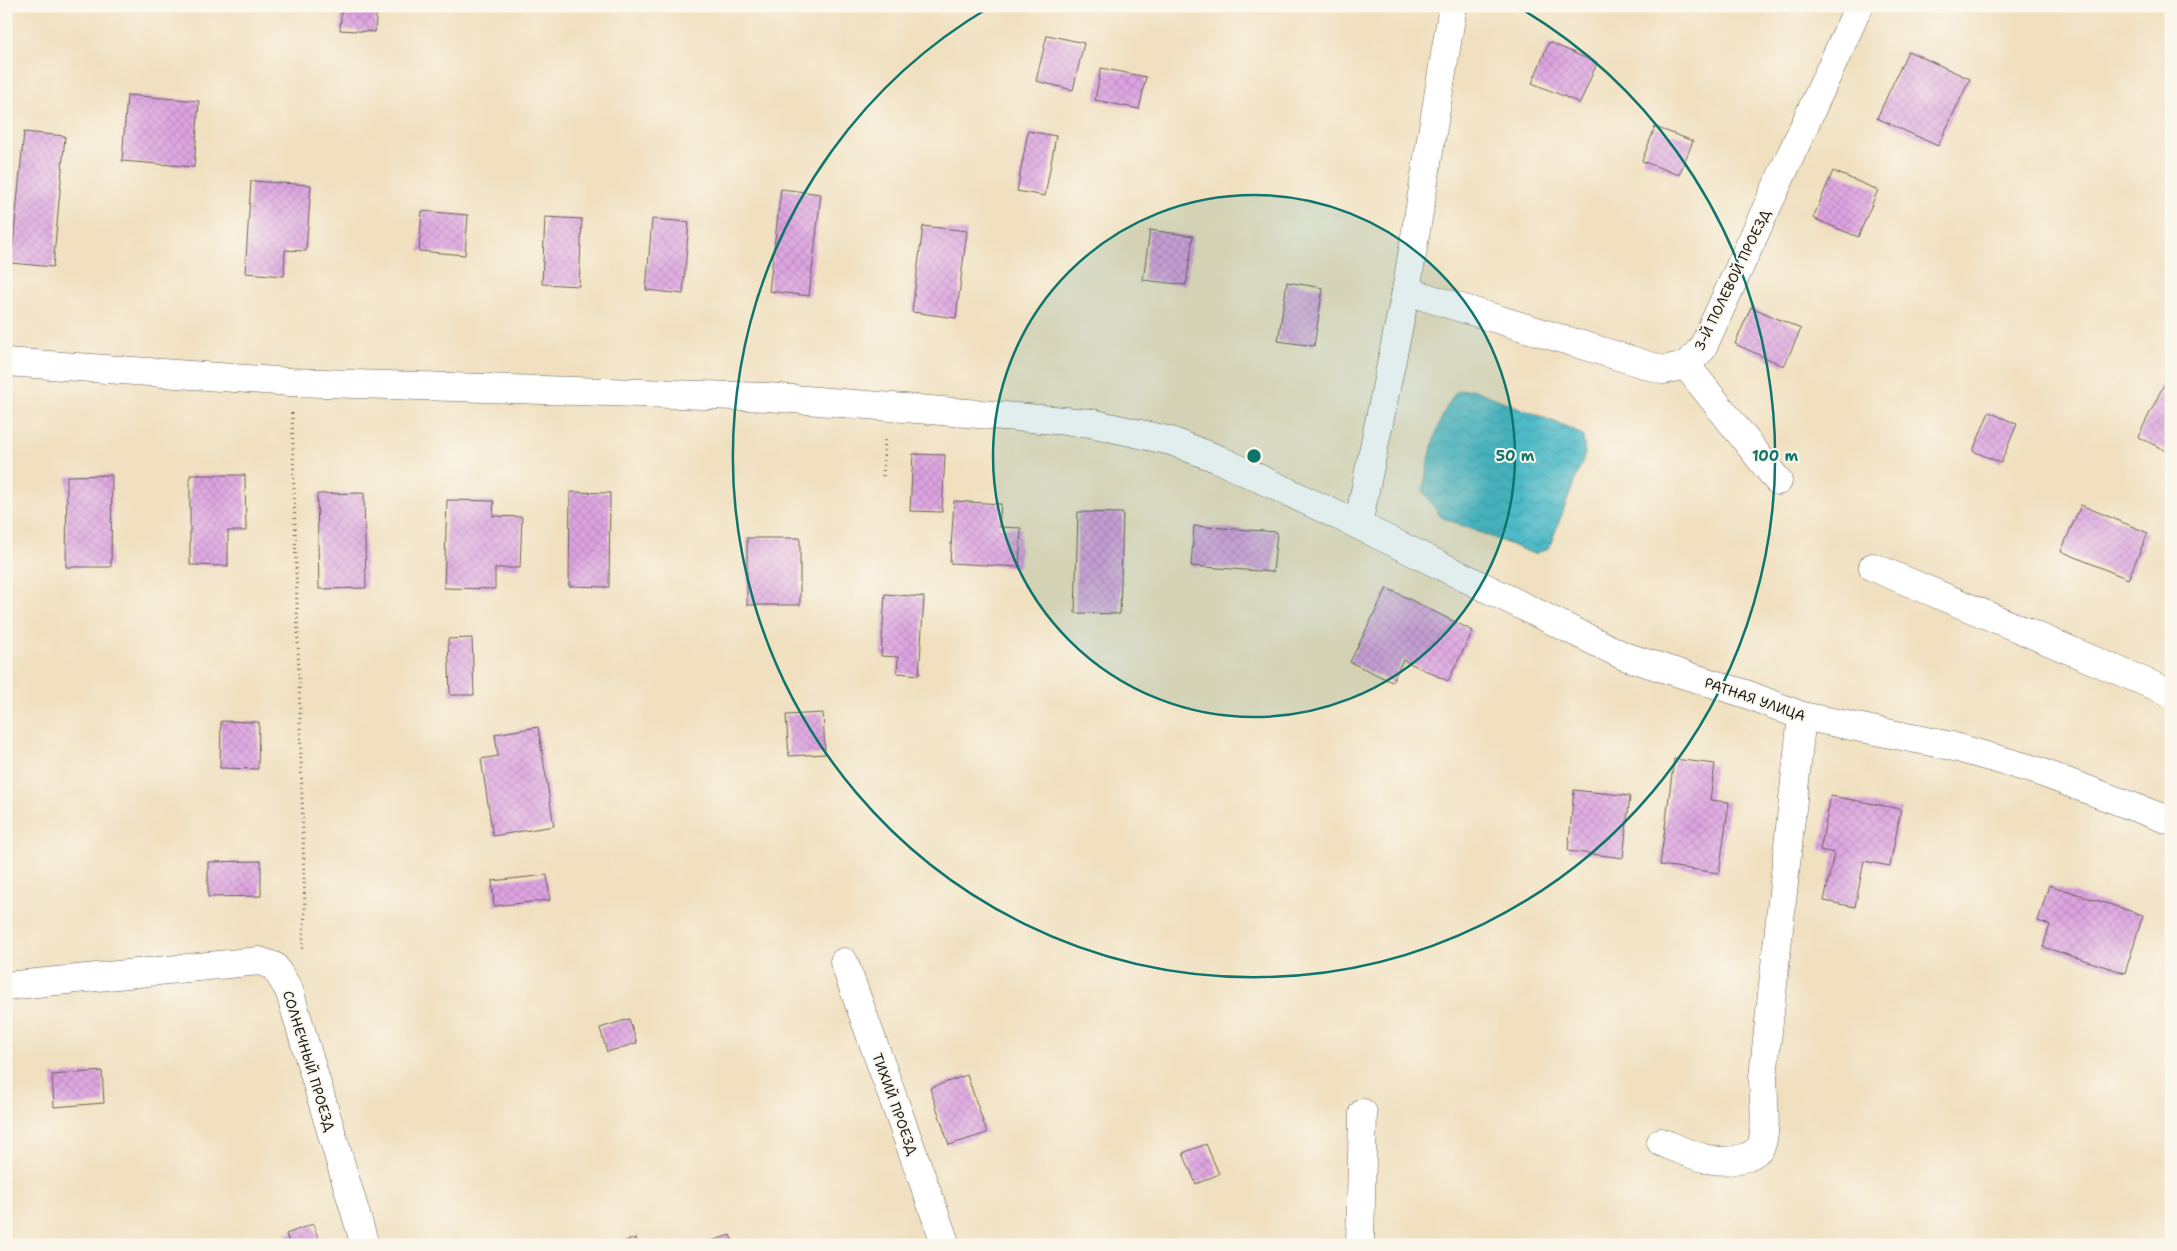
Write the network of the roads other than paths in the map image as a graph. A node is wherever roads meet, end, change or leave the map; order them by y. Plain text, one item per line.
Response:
1 (1453, 6) edge
2 (1859, 6) edge
3 (1406, 291) junction
4 (6, 362) edge
5 (1686, 366) junction
6 (1778, 481) dead end
7 (1358, 525) junction
8 (1873, 567) dead end
9 (2171, 692) edge
10 (1802, 716) junction
11 (2171, 821) edge
12 (844, 962) dead end
13 (6, 986) edge
14 (1363, 1113) dead end
15 (1661, 1142) dead end
16 (365, 1245) edge
17 (946, 1245) edge
18 (1360, 1245) edge

1 - 3 street
2 - 5 street, 3-Й ПОЛЕВОЙ ПРОЕЗД
3 - 5 street, 3-Й ПОЛЕВОЙ ПРОЕЗД
3 - 7 street
4 - 7 street, РАТНАЯ УЛИЦА
5 - 6 street
7 - 10 street, РАТНАЯ УЛИЦА
8 - 9 street
10 - 11 street, РАТНАЯ УЛИЦА
10 - 15 street
12 - 17 street, ТИХИЙ ПРОЕЗД
13 - 16 street, СОЛНЕЧНЫЙ ПРОЕЗД
14 - 18 street

